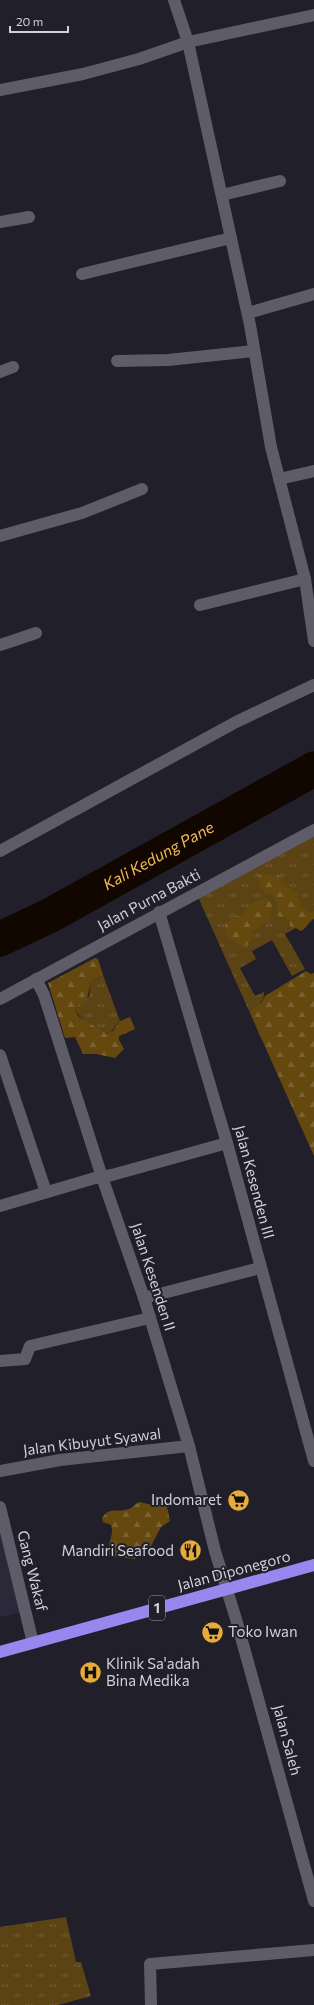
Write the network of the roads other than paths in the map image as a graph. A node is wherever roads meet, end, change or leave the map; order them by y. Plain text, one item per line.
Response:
1 (174, 0) edge
2 (314, 15) edge
3 (188, 42) junction
4 (0, 90) edge
5 (280, 180) dead end
6 (222, 195) junction
7 (29, 217) dead end
8 (0, 222) edge
9 (231, 238) junction
10 (82, 274) dead end
11 (314, 294) edge
12 (248, 313) junction
13 (254, 351) junction
14 (117, 361) dead end
15 (13, 367) dead end
16 (0, 372) edge
17 (314, 471) edge
18 (279, 479) junction
19 (142, 489) dead end
20 (0, 536) edge
21 (305, 580) junction
22 (200, 605) dead end
23 (36, 632) dead end
24 (314, 641) edge
25 (0, 645) edge
26 (314, 685) edge
27 (314, 830) edge
28 (0, 851) edge
29 (159, 912) junction
30 (36, 979) junction
31 (0, 999) edge
32 (0, 1055) edge
33 (227, 1143) junction
34 (102, 1176) junction
35 (46, 1192) junction
36 (0, 1206) edge
37 (260, 1268) junction
38 (144, 1298) junction
39 (150, 1318) junction
40 (0, 1361) edge
41 (189, 1446) junction
42 (314, 1461) edge
43 (0, 1471) edge
44 (0, 1507) edge
45 (314, 1565) edge
46 (226, 1590) junction
47 (33, 1643) junction
48 (0, 1652) edge
49 (314, 1900) edge
50 (314, 1950) edge
51 (150, 2005) edge

1 - 3 street
2 - 3 street
3 - 4 street
3 - 6 street
5 - 6 street
6 - 9 street
7 - 8 street
9 - 10 street
9 - 12 street
11 - 12 street
12 - 13 street
13 - 14 street
13 - 18 street
15 - 16 street
17 - 18 street
18 - 21 street
19 - 20 street
21 - 22 street
21 - 24 street
23 - 25 street
26 - 28 street
27 - 29 street, Jalan Purna Bakti
29 - 30 street, Jalan Purna Bakti
29 - 33 street, Jalan Kesenden III
30 - 31 street, Jalan Purna Bakti
30 - 34 street, Jalan Kesenden II
32 - 35 street
33 - 34 street
33 - 37 street, Jalan Kesenden III
34 - 35 street
34 - 38 street, Jalan Kesenden II
35 - 36 street
37 - 38 street
37 - 42 street, Jalan Kesenden III
38 - 39 street, Jalan Kesenden II
39 - 40 street
39 - 41 street, Jalan Kesenden II
41 - 43 street, Jalan Kibuyut Syawal
41 - 46 street, Jalan Kesenden II
44 - 47 street, Gang Wakaf
45 - 46 highway, Jalan Diponegoro / 1
46 - 47 highway, Jalan Diponegoro / 1
46 - 49 street, Jalan Saleh
47 - 48 highway, Jalan Diponegoro / 1
50 - 51 street

